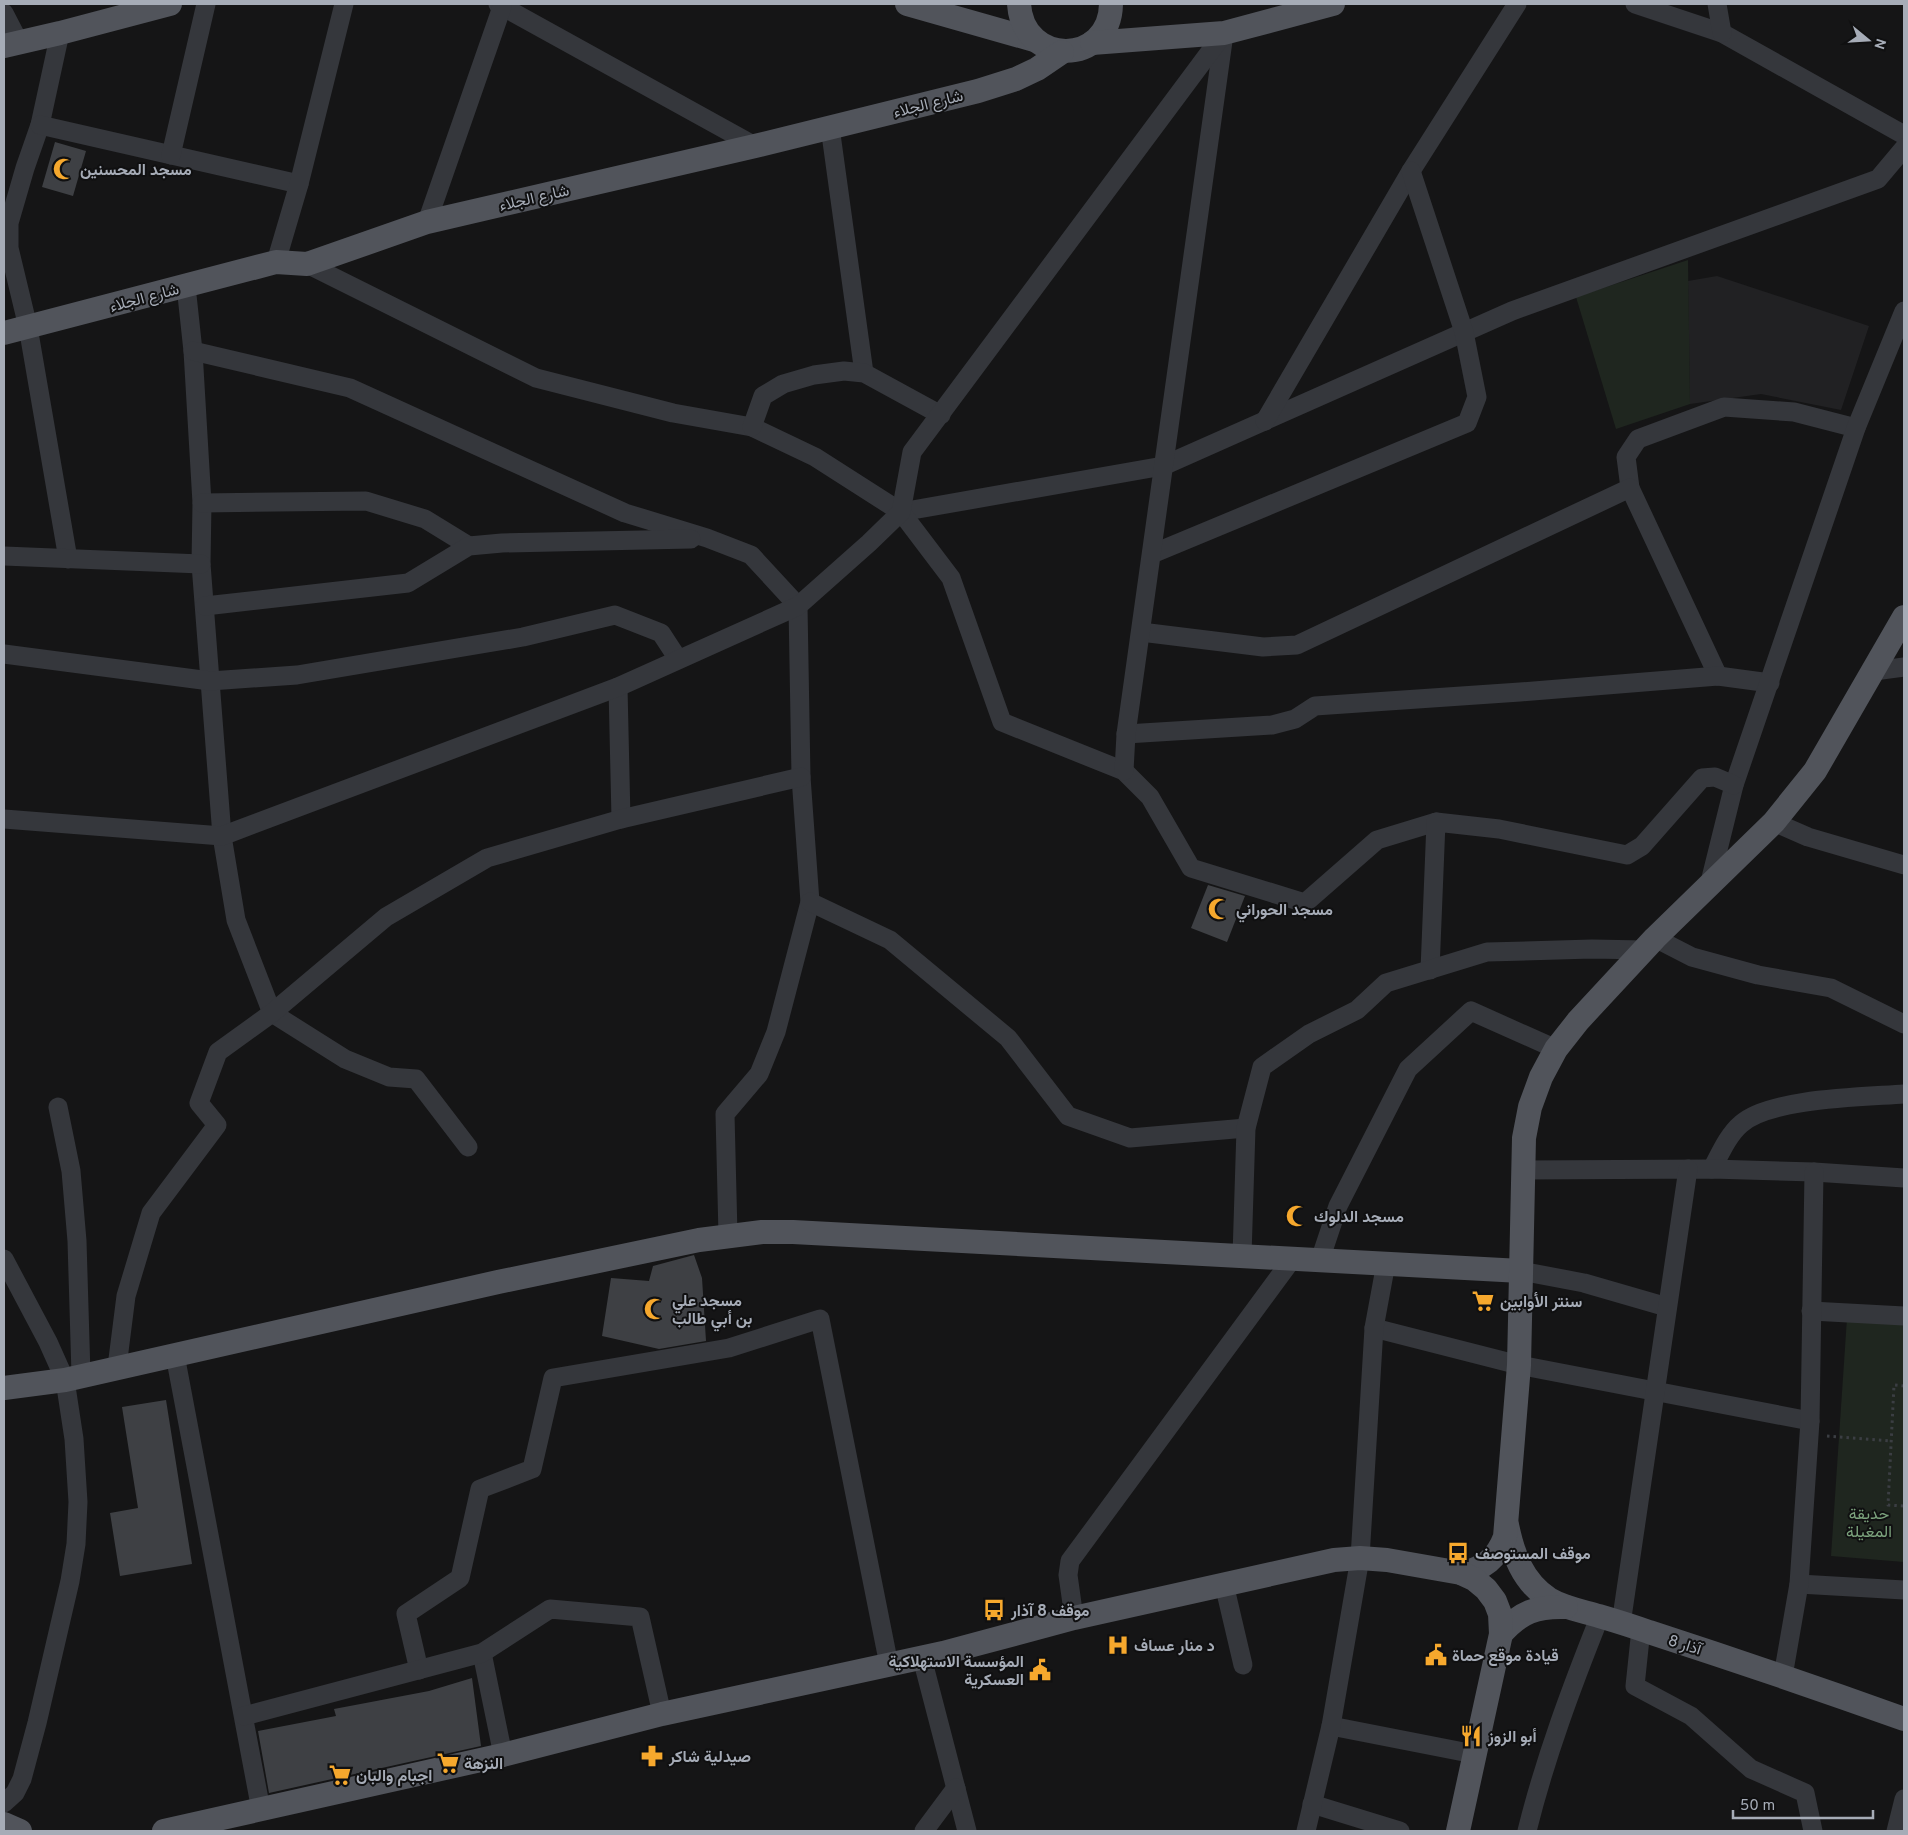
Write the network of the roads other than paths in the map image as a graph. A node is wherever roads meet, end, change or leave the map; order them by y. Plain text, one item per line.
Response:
1 (170, 4) edge
2 (206, 4) edge
3 (344, 4) edge
4 (907, 4) edge
5 (1019, 4) edge
6 (1111, 4) edge
7 (1333, 4) edge
8 (1517, 4) edge
9 (1635, 4) edge
10 (1717, 4) edge
11 (500, 5) edge
12 (4, 13) edge
13 (60, 33) junction
14 (1224, 33) junction
15 (1722, 33) junction
16 (1034, 40) junction
17 (1092, 43) junction
18 (11, 44) edge
19 (1062, 52) junction
20 (40, 125) junction
21 (830, 127) junction
22 (1904, 135) edge
23 (755, 146) junction
24 (1904, 148) edge
25 (170, 155) junction
26 (1411, 171) junction
27 (299, 184) junction
28 (426, 222) junction
29 (6, 223) edge
30 (276, 262) junction
31 (307, 264) junction
32 (186, 286) junction
33 (1904, 311) edge
34 (28, 327) junction
35 (1464, 332) junction
36 (4, 333) edge
37 (194, 351) junction
38 (864, 374) junction
39 (940, 415) junction
40 (1265, 421) junction
41 (752, 427) junction
42 (1856, 428) junction
43 (1163, 466) junction
44 (1630, 488) junction
45 (202, 503) junction
46 (901, 512) junction
47 (707, 538) junction
48 (469, 546) junction
49 (1152, 554) junction
50 (4, 556) edge
51 (68, 559) junction
52 (201, 564) junction
53 (205, 606) junction
54 (798, 606) junction
55 (1904, 616) edge
56 (1141, 632) junction
57 (4, 654) edge
58 (678, 660) junction
59 (1904, 667) edge
60 (1874, 671) junction
61 (1718, 676) junction
62 (210, 681) junction
63 (1770, 683) junction
64 (618, 687) junction
65 (1126, 734) junction
66 (1124, 771) junction
67 (801, 777) junction
68 (1734, 785) junction
69 (4, 819) edge
70 (621, 819) junction
71 (1436, 822) junction
72 (1774, 822) junction
73 (222, 836) junction
74 (1904, 865) edge
75 (1709, 886) junction
76 (810, 902) junction
77 (1650, 944) junction
78 (1430, 970) junction
79 (272, 1014) junction
80 (1904, 1024) edge
81 (1556, 1049) junction
82 (1904, 1094) edge
83 (58, 1107) dead end
84 (1246, 1128) junction
85 (468, 1147) dead end
86 (1688, 1168) junction
87 (1712, 1169) junction
88 (1522, 1170) junction
89 (1814, 1172) junction
90 (1904, 1178) edge
91 (728, 1235) junction
92 (1242, 1256) junction
93 (1293, 1258) junction
94 (4, 1259) edge
95 (1320, 1260) junction
96 (1386, 1263) junction
97 (1521, 1270) junction
98 (1667, 1307) junction
99 (1811, 1311) junction
100 (1904, 1316) edge
101 (1374, 1328) junction
102 (175, 1355) junction
103 (1519, 1365) junction
104 (117, 1367) junction
105 (73, 1377) junction
106 (4, 1388) edge
107 (1655, 1391) junction
108 (1810, 1428) junction
109 (1507, 1525) junction
110 (1360, 1558) junction
111 (1461, 1573) junction
112 (1224, 1584) junction
113 (1799, 1584) junction
114 (1904, 1590) edge
115 (1566, 1607) junction
116 (1074, 1618) junction
117 (1621, 1623) junction
118 (1501, 1634) junction
119 (482, 1653) junction
120 (922, 1658) junction
121 (889, 1665) junction
122 (1243, 1665) dead end
123 (419, 1670) junction
124 (1783, 1676) junction
125 (662, 1714) junction
126 (244, 1716) junction
127 (1904, 1719) edge
128 (1332, 1726) junction
129 (1474, 1754) junction
130 (503, 1755) junction
131 (956, 1788) junction
132 (1904, 1799) edge
133 (4, 1803) edge
134 (1312, 1804) junction
135 (261, 1810) junction
136 (4, 1824) edge
137 (20, 1831) edge
138 (164, 1831) edge
139 (924, 1831) edge
140 (967, 1831) edge
141 (1306, 1831) edge
142 (1400, 1831) edge
143 (1458, 1831) edge
144 (1527, 1831) edge
145 (1813, 1831) edge
146 (1896, 1831) edge

1 - 13 main road
2 - 25 street
3 - 27 street
4 - 16 main road
5 - 16 main road
6 - 17 main road
7 - 14 main road, شارع الجلاء
8 - 26 street
9 - 15 street
10 - 15 street
11 - 23 street
11 - 28 street
12 - 18 street
13 - 18 main road
13 - 20 street
14 - 17 main road, شارع الجلاء
14 - 39 street
14 - 43 street
15 - 22 street
16 - 19 main road
17 - 19 main road, شارع الجلاء
19 - 21 main road, شارع الجلاء
20 - 25 street
20 - 29 street
21 - 23 main road, شارع الجلاء
21 - 38 street
23 - 28 main road, شارع الجلاء
24 - 35 street
25 - 27 street
26 - 35 street
26 - 40 street
27 - 30 street
28 - 31 main road, شارع الجلاء
29 - 34 street
30 - 31 main road, شارع الجلاء
30 - 32 main road, شارع الجلاء
31 - 41 street
32 - 34 main road, شارع الجلاء
32 - 37 street
33 - 42 street
34 - 36 main road, شارع الجلاء
34 - 51 street
35 - 40 street
35 - 49 street
37 - 45 street
37 - 47 street
38 - 39 street
38 - 41 street
39 - 46 street
40 - 43 street
41 - 46 street
42 - 44 street
42 - 63 street
43 - 46 street
43 - 49 street
44 - 56 street
44 - 61 street
45 - 48 street
45 - 52 street
46 - 54 street
46 - 66 street
47 - 48 street
47 - 54 street
48 - 53 street
49 - 56 street
50 - 51 street
51 - 52 street
52 - 53 street
53 - 62 street
54 - 58 street
54 - 67 street
55 - 60 main road
56 - 65 street
57 - 62 street
58 - 62 street
58 - 64 street
59 - 60 street
60 - 72 main road
61 - 63 street
61 - 65 street
62 - 73 street
63 - 68 street
64 - 70 street
64 - 73 street
65 - 66 street
66 - 71 street
67 - 70 street
67 - 76 street
68 - 71 street
68 - 75 street
69 - 73 street
70 - 79 street
71 - 78 street
72 - 74 street
72 - 75 main road
73 - 79 street
75 - 77 main road
76 - 84 street
76 - 91 street
77 - 78 street
77 - 80 street
77 - 81 main road
78 - 84 street
79 - 85 street
79 - 104 street
81 - 88 main road
81 - 95 street
82 - 87 street
83 - 105 street
84 - 92 street
86 - 87 street
86 - 88 street
86 - 98 street
87 - 89 street
88 - 97 main road
89 - 90 street
89 - 99 street
91 - 92 main road
91 - 102 main road
92 - 93 main road
93 - 95 main road
93 - 116 street
94 - 105 street
95 - 96 main road
96 - 97 main road
96 - 101 street
97 - 98 street
97 - 103 main road
98 - 107 street
99 - 100 street
99 - 108 street
101 - 103 street
101 - 110 street
102 - 104 main road
102 - 126 street
103 - 107 street
103 - 109 main road
104 - 105 main road
105 - 106 main road
105 - 133 street
107 - 108 street
107 - 117 street
108 - 113 street
109 - 111 main road
109 - 115 main road, 8 آذار
110 - 111 main road
110 - 112 main road
110 - 128 street
111 - 118 main road
112 - 116 main road
112 - 122 street
113 - 114 street
113 - 124 street
115 - 117 main road, 8 آذار
115 - 118 main road
116 - 120 main road
117 - 124 main road, 8 آذار
117 - 144 street
117 - 145 street
118 - 129 main road
119 - 123 street
119 - 125 street
119 - 130 street
120 - 121 main road
120 - 131 street
121 - 123 street
121 - 125 main road
123 - 126 street
124 - 127 main road, 8 آذار
125 - 130 main road
126 - 135 street
128 - 129 street
128 - 134 street
129 - 143 main road
130 - 135 main road
131 - 139 street
131 - 140 street
132 - 146 street
134 - 141 street
134 - 142 street
135 - 138 main road
136 - 137 main road

